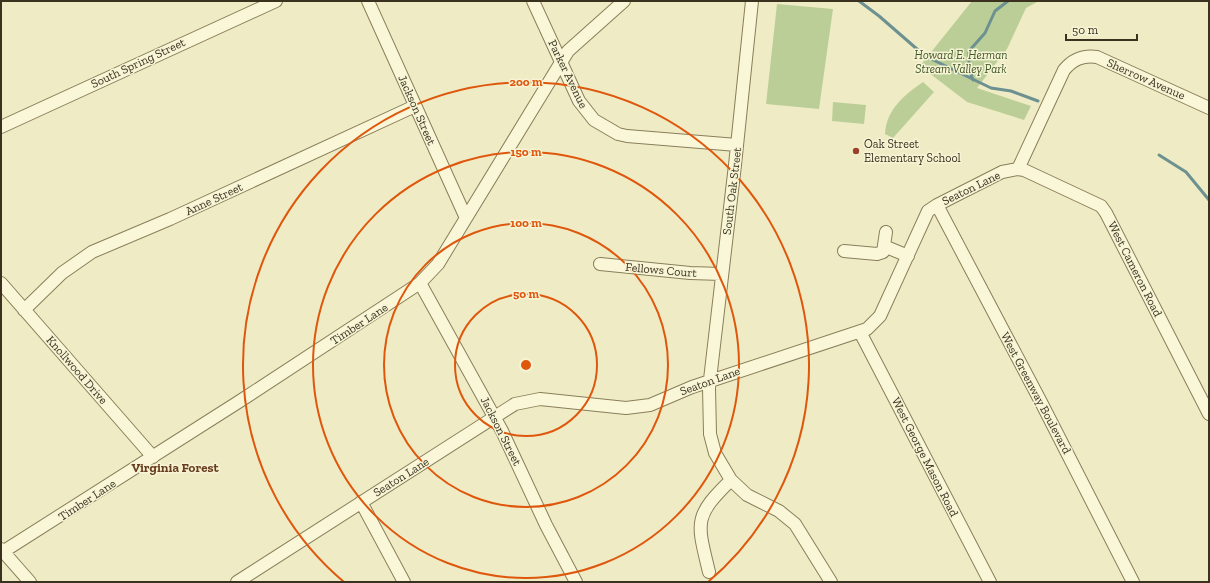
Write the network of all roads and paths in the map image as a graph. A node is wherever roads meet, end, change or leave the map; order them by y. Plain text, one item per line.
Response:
1 (276, 1) edge
2 (368, 1) edge
3 (533, 1) edge
4 (624, 1) edge
5 (752, 1) edge
6 (561, 62) junction
7 (415, 106) junction
8 (1209, 108) edge
9 (1, 127) edge
10 (737, 145) junction
11 (1018, 169) junction
12 (937, 205) junction
13 (466, 218) junction
14 (886, 232) dead end
15 (884, 246) junction
16 (844, 251) dead end
17 (908, 256) junction
18 (600, 264) dead end
19 (722, 274) junction
20 (420, 283) junction
21 (1, 284) edge
22 (24, 310) junction
23 (860, 332) junction
24 (710, 380) junction
25 (1209, 414) edge
26 (494, 417) junction
27 (153, 457) junction
28 (731, 480) junction
29 (360, 502) junction
30 (2, 551) edge
31 (709, 572) dead end
32 (30, 582) edge
33 (237, 582) edge
34 (404, 582) edge
35 (576, 582) edge
36 (831, 582) edge
37 (990, 582) edge
38 (1133, 582) edge

1 - 9 street, South Spring Street
2 - 7 street, Jackson Street
3 - 6 street, Parker Avenue
4 - 6 street, Timber Lane
5 - 10 street, South Oak Street
6 - 10 street, Parker Avenue
6 - 13 street, Timber Lane
7 - 13 street, Jackson Street
7 - 22 street, Anne Street
8 - 11 street, Sherrow Avenue
10 - 19 street, South Oak Street
11 - 12 street, Seaton Lane
11 - 25 street, West Cameron Road
12 - 17 street, Seaton Lane
12 - 38 street, West Greenway Boulevard
13 - 20 street, Timber Lane
14 - 15 street
15 - 16 street
15 - 17 street
17 - 23 street, Seaton Lane
18 - 19 street, Fellows Court
19 - 24 street, South Oak Street
20 - 26 street, Jackson Street
20 - 27 street, Timber Lane
21 - 22 street, Knollwood Drive
22 - 27 street, Knollwood Drive
23 - 24 street, Seaton Lane
23 - 37 street, West George Mason Road
24 - 26 street, Seaton Lane
24 - 28 street, South Oak Street
26 - 29 street, Seaton Lane
26 - 35 street, Jackson Street
27 - 30 street, Timber Lane
28 - 31 street
28 - 36 street, South Oak Street
29 - 33 street, Seaton Lane
29 - 34 street
30 - 32 street

